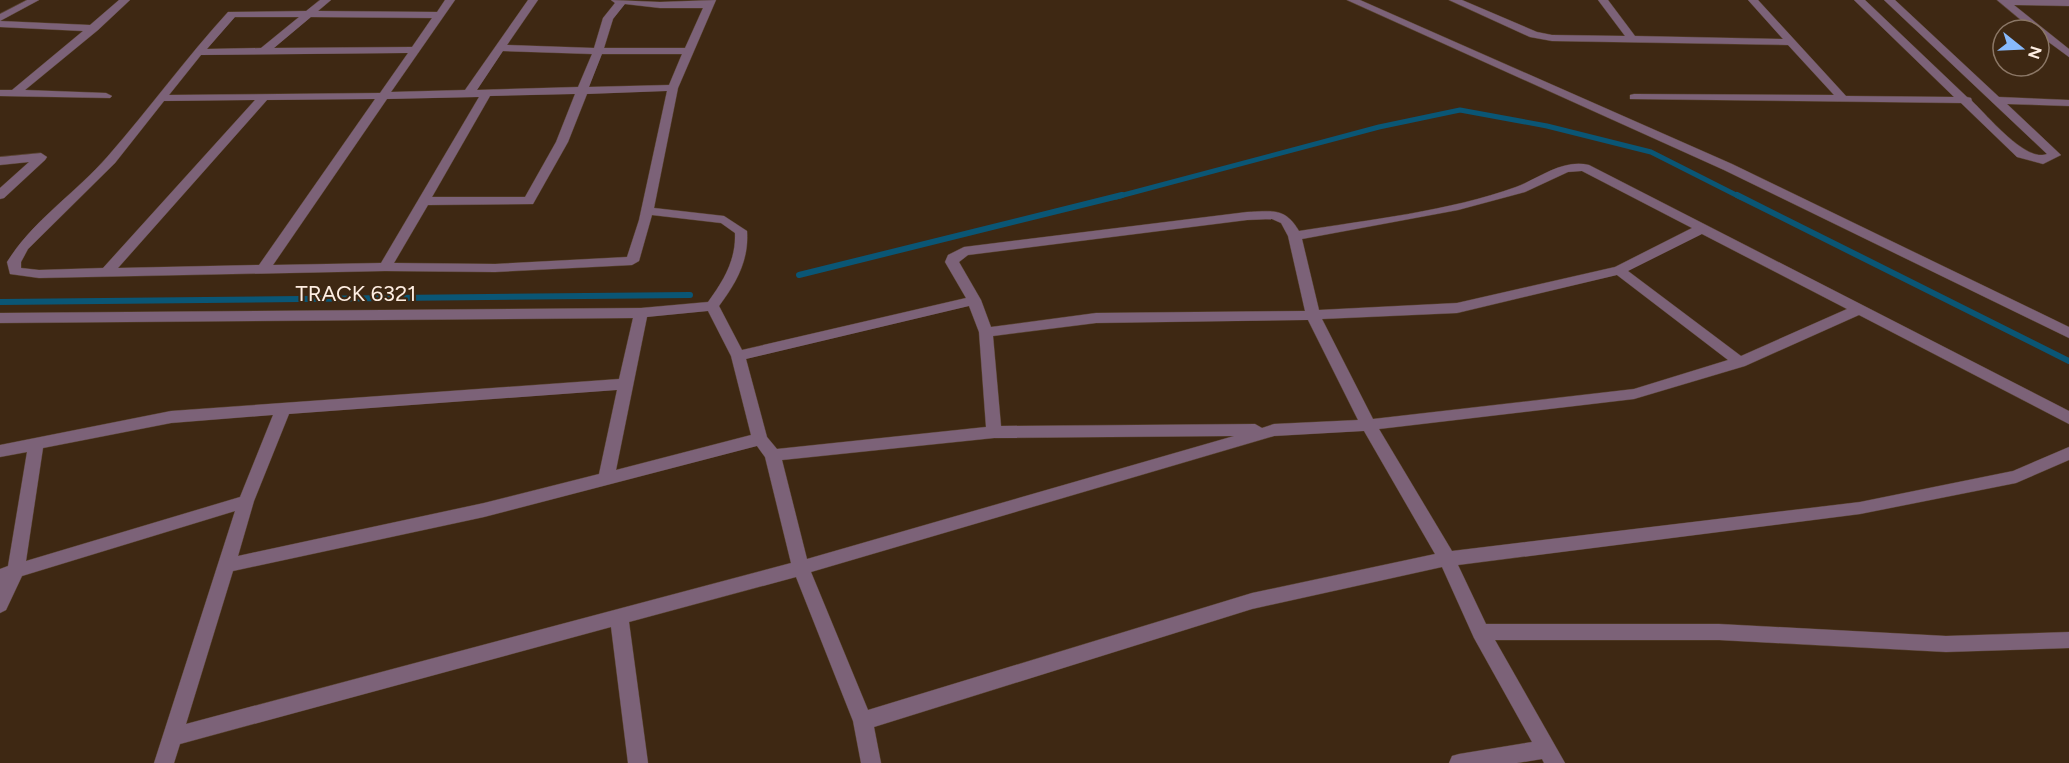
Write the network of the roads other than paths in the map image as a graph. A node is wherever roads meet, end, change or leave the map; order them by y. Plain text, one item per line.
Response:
1 (34, 0) edge
2 (126, 0) edge
3 (326, 0) edge
4 (450, 0) edge
5 (533, 0) edge
6 (620, 0) edge
7 (1352, 0) edge
8 (1454, 0) edge
9 (1604, 0) edge
10 (1753, 0) edge
11 (1859, 0) edge
12 (1889, 0) edge
13 (2003, 1) edge
14 (710, 3) edge
15 (2069, 3) edge
16 (308, 14) junction
17 (439, 15) junction
18 (0, 18) edge
19 (0, 24) edge
20 (94, 28) junction
21 (1632, 39) junction
22 (1792, 42) junction
23 (500, 48) junction
24 (414, 50) junction
25 (598, 51) junction
26 (689, 51) junction
27 (198, 52) junction
28 (263, 52) junction
29 (2069, 54) edge
30 (673, 88) junction
31 (582, 91) junction
32 (0, 93) edge
33 (15, 93) junction
34 (469, 93) junction
35 (486, 94) junction
36 (106, 96) dead end
37 (265, 96) junction
38 (382, 96) junction
39 (1634, 97) dead end
40 (162, 98) junction
41 (1843, 99) junction
42 (1964, 100) junction
43 (1997, 100) junction
44 (2069, 103) edge
45 (0, 161) edge
46 (0, 195) edge
47 (422, 201) junction
48 (647, 211) junction
49 (1701, 229) junction
50 (1295, 236) junction
51 (385, 267) junction
52 (263, 269) junction
53 (1619, 270) junction
54 (107, 272) junction
55 (974, 300) junction
56 (712, 306) junction
57 (1858, 310) junction
58 (641, 313) junction
59 (1313, 315) junction
60 (0, 318) edge
61 (986, 332) junction
62 (2069, 333) edge
63 (738, 356) junction
64 (1740, 362) junction
65 (625, 384) junction
66 (283, 409) junction
67 (2069, 418) edge
68 (1368, 425) junction
69 (1274, 430) junction
70 (994, 432) junction
71 (760, 439) junction
72 (36, 444) junction
73 (0, 451) edge
74 (2069, 453) edge
75 (773, 455) junction
76 (606, 478) junction
77 (246, 501) junction
78 (1447, 559) junction
79 (227, 565) junction
80 (801, 568) junction
81 (8, 573) edge
82 (0, 605) edge
83 (619, 617) junction
84 (1481, 632) junction
85 (2069, 640) edge
86 (863, 721) junction
87 (172, 737) junction
88 (1550, 756) edge
89 (869, 762) edge
90 (164, 763) edge
91 (638, 763) edge
92 (1459, 763) edge

1 - 18 street
2 - 20 street
3 - 16 street
4 - 17 street
5 - 23 street
6 - 14 street
6 - 25 street
7 - 62 street
8 - 21 street
9 - 21 street
10 - 22 street
11 - 42 street
12 - 43 street
13 - 15 street
13 - 29 street
14 - 26 street
16 - 17 street
16 - 27 street
16 - 28 street
17 - 24 street
19 - 20 street
20 - 33 street
21 - 22 street
22 - 41 street
23 - 25 street
23 - 34 street
24 - 28 street
24 - 38 street
25 - 26 street
25 - 31 street
26 - 30 street
27 - 28 street
27 - 40 street
30 - 31 street
30 - 48 street
31 - 35 street
31 - 47 street
32 - 33 street
33 - 36 street
34 - 35 street
34 - 38 street
35 - 47 street
37 - 38 street
37 - 40 street
37 - 54 street
38 - 52 street
39 - 41 street
40 - 54 street
41 - 42 street
42 - 43 street
42 - 43 street
43 - 44 street
45 - 46 street
47 - 51 street
48 - 51 street
48 - 56 street
49 - 50 street
49 - 53 street
49 - 57 street
50 - 55 street
50 - 59 street
51 - 52 street
52 - 54 street
53 - 59 street
53 - 64 street
55 - 61 street
55 - 63 street
56 - 58 street, TRACK 6321
56 - 63 street
57 - 64 street
57 - 67 street
58 - 60 street, TRACK 6321
58 - 65 street
59 - 61 street
59 - 68 street
61 - 70 street
63 - 71 street
64 - 68 street
65 - 66 street
65 - 76 street
66 - 72 street
66 - 77 street
68 - 69 street
68 - 78 street
69 - 70 street
69 - 80 street
70 - 75 street
71 - 75 street
71 - 76 street
72 - 73 street
72 - 81 street
74 - 78 street
75 - 80 street
76 - 79 street
77 - 79 street
77 - 81 street
78 - 84 street
78 - 86 street
79 - 87 street
80 - 83 street
80 - 86 street
81 - 82 street
83 - 87 street
83 - 91 street
84 - 85 street
84 - 88 street
86 - 89 street
87 - 90 street
88 - 92 street

